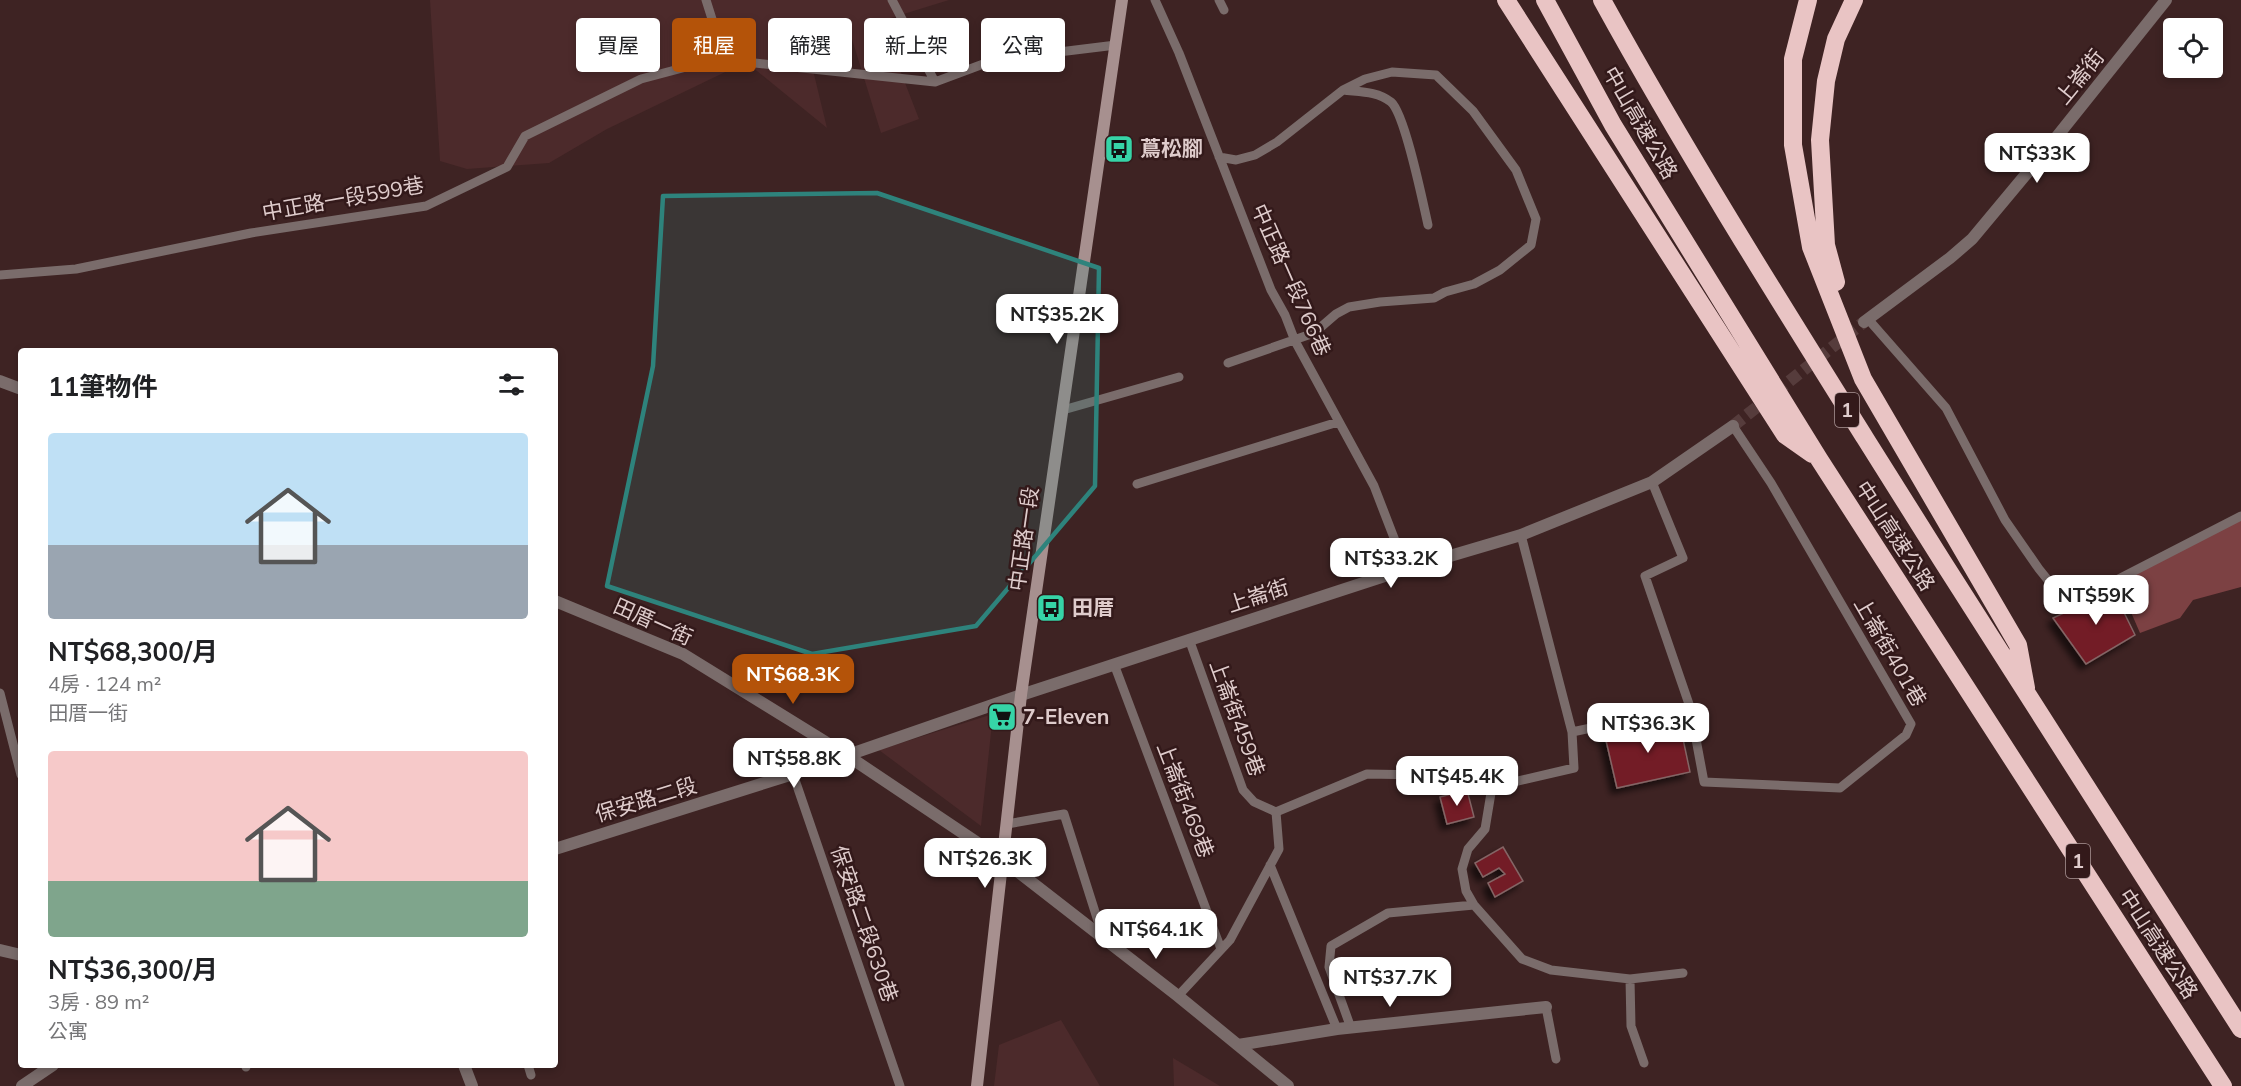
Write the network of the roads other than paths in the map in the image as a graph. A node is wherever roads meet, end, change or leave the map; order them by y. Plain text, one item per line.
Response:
1 (706, 0) edge
2 (892, 0) edge
3 (1122, 0) edge
4 (1155, 0) edge
5 (1220, 0) edge
6 (1506, 0) edge
7 (1545, 0) edge
8 (1602, 0) edge
9 (1808, 0) edge
10 (1854, 0) edge
11 (2166, 0) edge
12 (1224, 10) dead end
13 (712, 18) edge
14 (1116, 45) junction
15 (756, 63) edge
16 (672, 71) edge
17 (935, 82) junction
18 (1342, 90) junction
19 (1219, 157) junction
20 (1428, 225) dead end
21 (0, 274) edge
22 (1866, 320) joint
23 (1295, 341) junction
24 (1228, 363) dead end
25 (1179, 377) dead end
26 (1863, 379) junction
27 (0, 381) edge
28 (18, 388) edge
29 (1062, 410) junction
30 (1338, 422) junction
31 (1732, 426) joint
32 (1819, 459) junction
33 (1652, 482) junction
34 (1137, 484) dead end
35 (2241, 516) edge
36 (1521, 535) junction
37 (1406, 569) junction
38 (558, 602) edge
39 (1189, 639) junction
40 (1114, 664) junction
41 (1, 693) edge
42 (1021, 694) junction
43 (2028, 698) junction
44 (1690, 707) junction
45 (1572, 732) junction
46 (845, 754) junction
47 (18, 763) edge
48 (794, 774) junction
49 (1492, 787) junction
50 (1276, 812) junction
51 (1007, 824) junction
52 (558, 848) edge
53 (1003, 860) junction
54 (1270, 865) junction
55 (1473, 905) junction
56 (1103, 938) junction
57 (1221, 949) junction
58 (0, 950) edge
59 (18, 954) edge
60 (1683, 973) dead end
61 (1630, 979) junction
62 (1178, 996) junction
63 (1546, 1007) joint
64 (1351, 1028) junction
65 (1337, 1029) junction
66 (2241, 1029) edge
67 (1238, 1045) junction
68 (1556, 1059) dead end
69 (1644, 1062) dead end
70 (49, 1068) edge
71 (465, 1068) edge
72 (529, 1068) edge
73 (531, 1075) dead end
74 (22, 1086) edge
75 (472, 1086) edge
76 (900, 1086) edge
77 (977, 1086) edge
78 (1288, 1086) edge
79 (2223, 1086) edge

1 - 13 lane
2 - 17 lane
3 - 14 main road, 中正路一段
4 - 19 lane, 中正路一段766巷
5 - 12 lane
6 - 32 highway
7 - 32 highway, 中山高速公路 / 1
8 - 43 highway, 中山高速公路 / 1
9 - 26 highway
10 - 26 highway
11 - 22 street, 上崙街
14 - 17 lane, 中正路一段599巷
14 - 29 main road, 中正路一段
15 - 17 lane, 中正路一段599巷
16 - 21 lane, 中正路一段599巷
18 - 19 lane
18 - 20 lane
18 - 23 lane
19 - 23 lane, 中正路一段766巷
22 - 35 lane
23 - 24 lane
23 - 30 lane, 中正路一段766巷
25 - 29 lane
26 - 43 highway
27 - 28 street
29 - 42 main road, 中正路一段
30 - 34 lane
30 - 37 lane, 中正路一段766巷
31 - 33 street, 上崙街
31 - 44 lane, 上崙街401巷
32 - 79 highway, 中山高速公路 / 1
33 - 36 street, 上崙街
33 - 44 lane, 上崙街401巷
36 - 37 street, 上崙街
36 - 45 lane
37 - 39 street, 上崙街
38 - 46 street, 田厝一街
39 - 40 street, 上崙街
39 - 50 lane, 上崙街459巷
40 - 42 street, 上崙街
40 - 57 lane, 上崙街469巷
41 - 47 lane
42 - 46 street, 保安路二段
42 - 51 main road, 中正路一段
43 - 66 highway, 中山高速公路 / 1
44 - 45 lane
45 - 49 lane
46 - 48 street, 保安路二段
46 - 53 street, 田厝一街
48 - 52 street, 保安路二段
48 - 76 lane, 保安路二段630巷
49 - 50 lane
49 - 55 lane
50 - 54 lane
51 - 53 main road, 中正路一段
51 - 56 lane
53 - 56 street, 田厝一街
53 - 77 main road, 中正路一段
54 - 57 lane
54 - 65 lane
55 - 61 lane
55 - 64 lane
56 - 62 street, 田厝一街
57 - 62 lane
58 - 59 street
60 - 61 lane
61 - 69 lane
62 - 67 street, 田厝一街
63 - 64 street
63 - 68 lane
64 - 65 street
65 - 67 street
67 - 78 street, 田厝一街
70 - 74 street
71 - 75 street
72 - 73 lane

